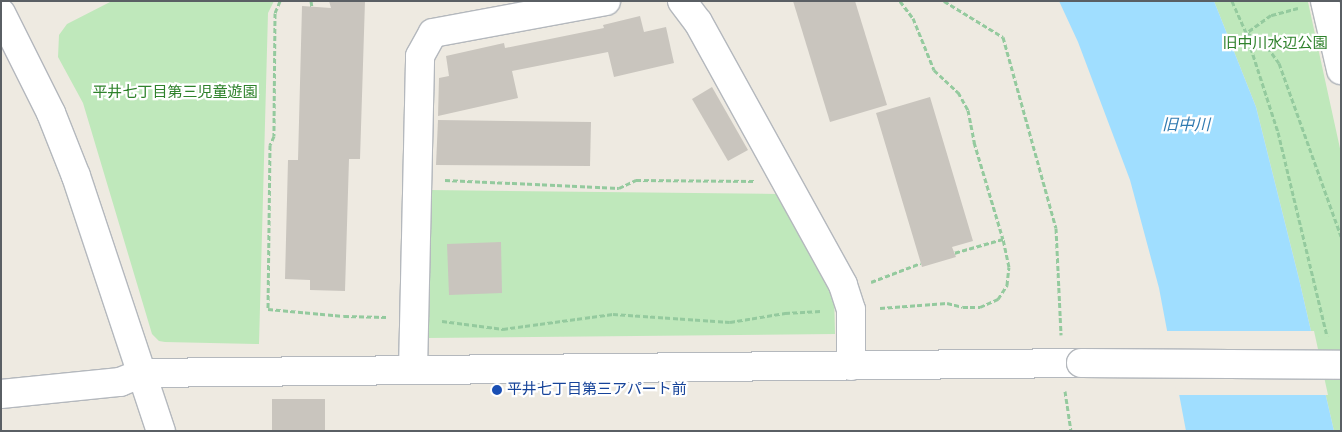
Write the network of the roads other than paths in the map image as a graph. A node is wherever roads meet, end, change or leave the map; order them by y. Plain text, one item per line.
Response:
1 (606, 1) edge
2 (682, 1) edge
3 (1313, 4) edge
4 (1, 13) edge
5 (1341, 70) edge
6 (1341, 365) edge
7 (851, 366) junction
8 (413, 370) junction
9 (142, 373) junction
10 (1, 394) edge
11 (160, 431) edge

1 - 8 street
2 - 7 street
3 - 5 street
4 - 9 street
6 - 7 street, bridge
7 - 8 street
8 - 9 street
9 - 10 street
9 - 11 street

